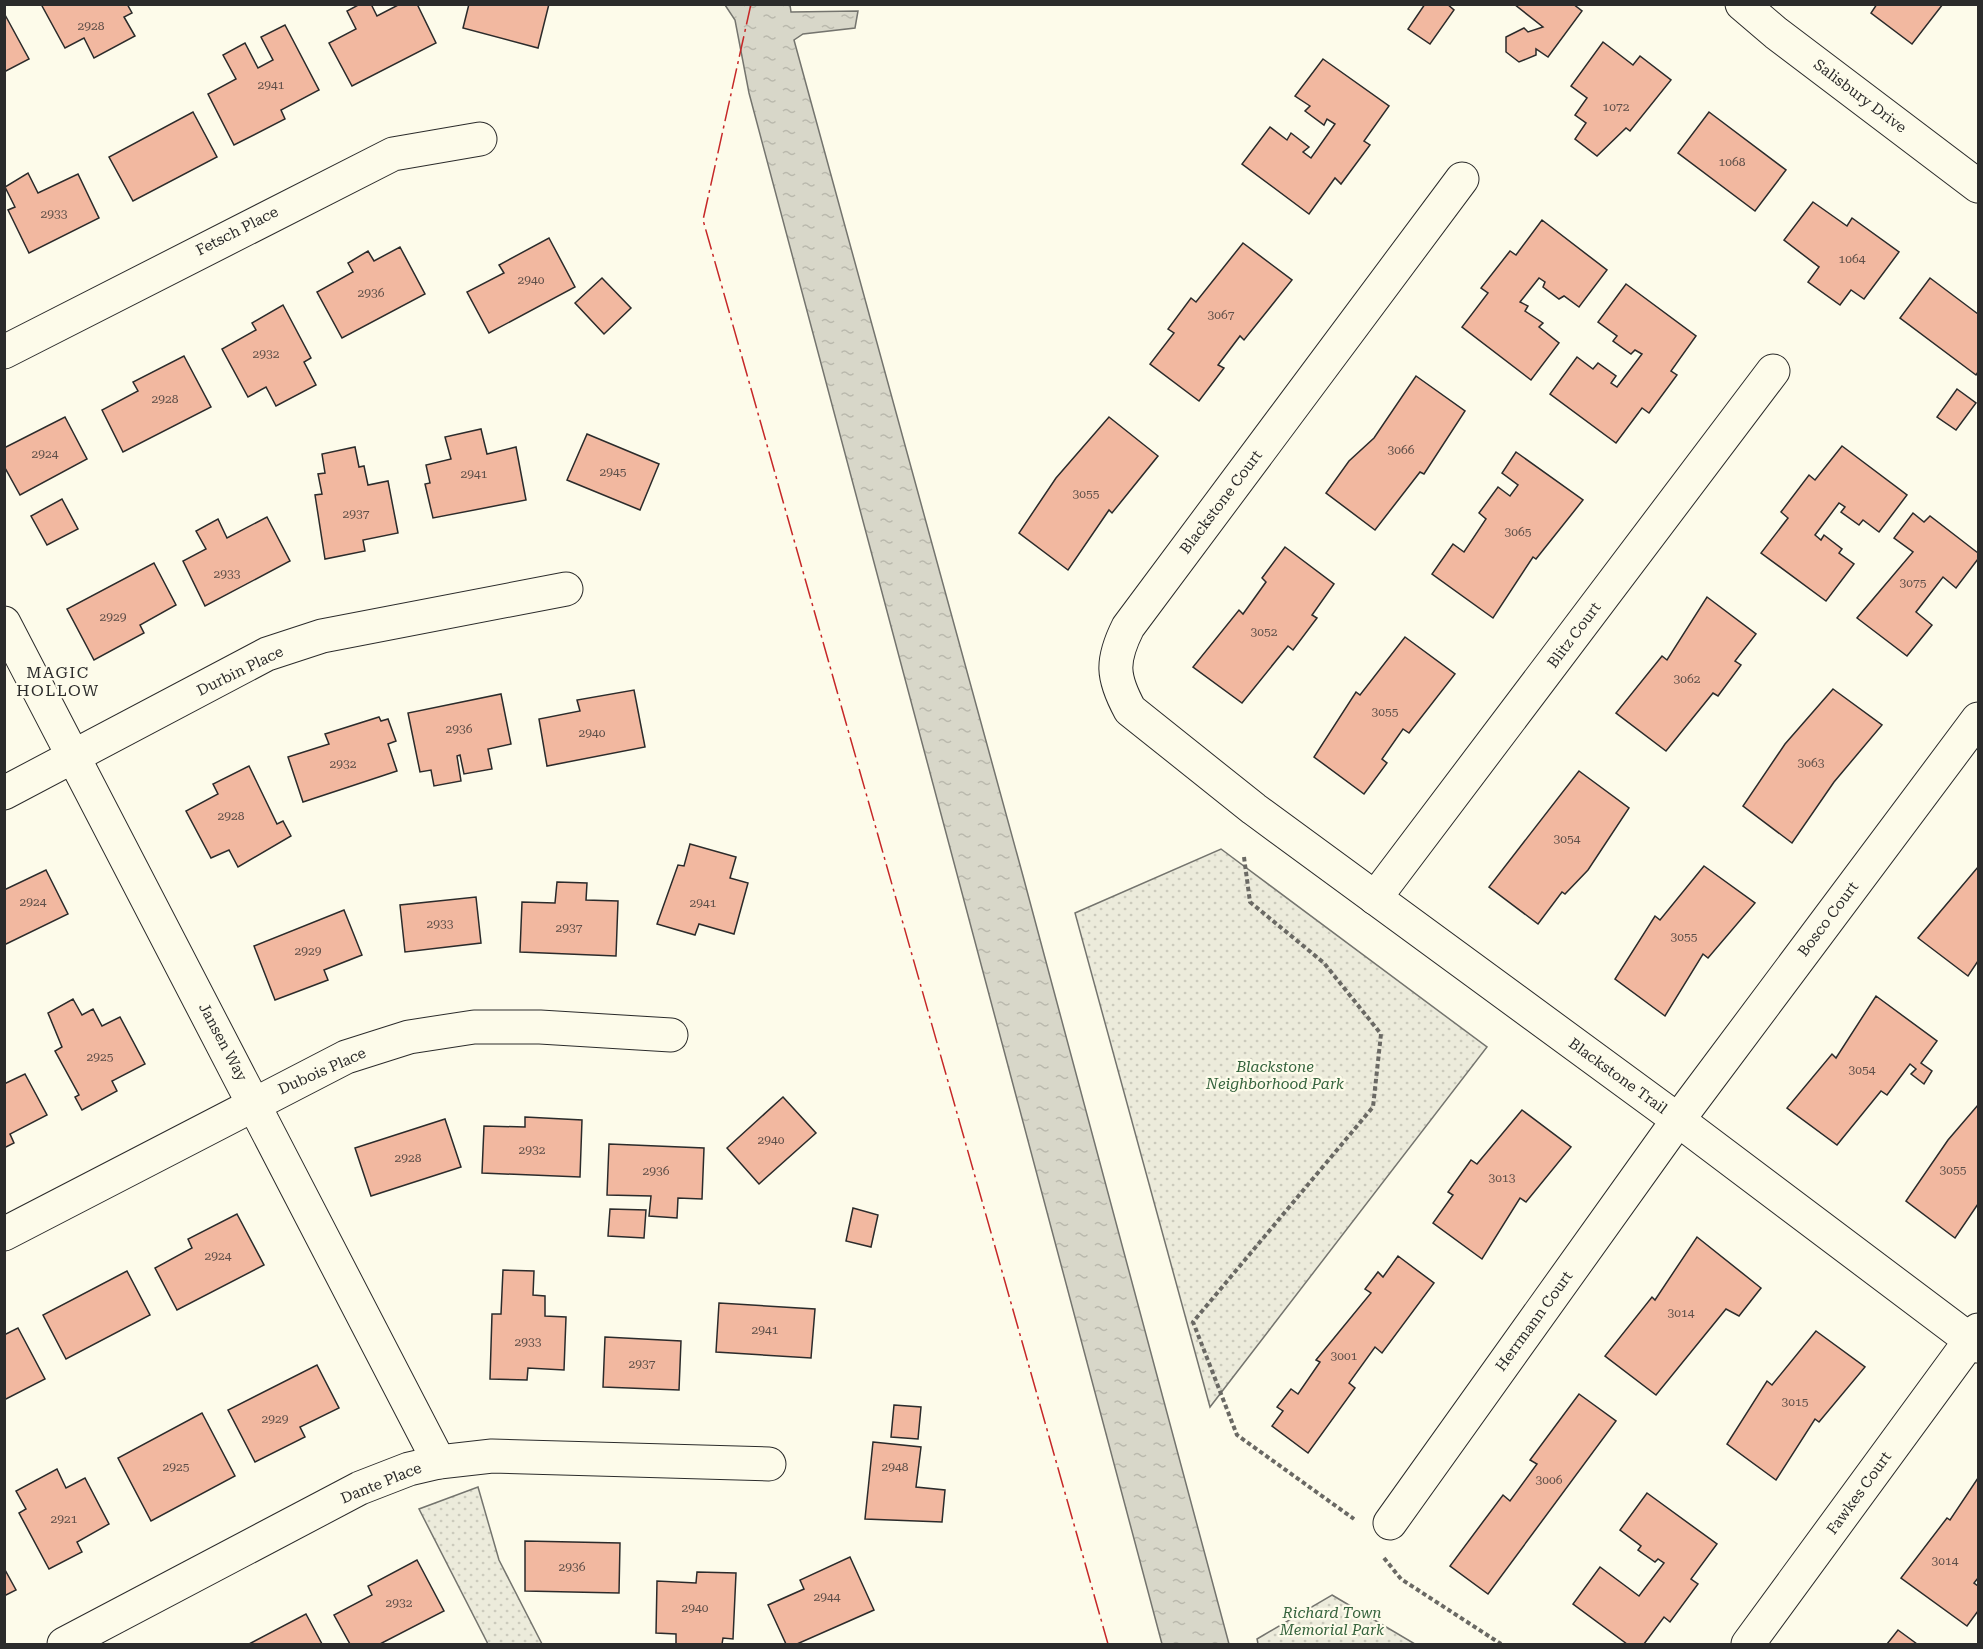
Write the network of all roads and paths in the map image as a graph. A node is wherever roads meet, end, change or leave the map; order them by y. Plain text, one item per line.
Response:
1 (1742, 4) edge
2 (480, 139) dead end
3 (1462, 179) dead end
4 (1978, 186) edge
5 (4, 352) edge
6 (1773, 371) dead end
7 (566, 589) dead end
8 (4, 623) edge
9 (1978, 718) edge
10 (74, 757) junction
11 (4, 793) edge
12 (1254, 809) joint
13 (1244, 857) dead end
14 (1375, 898) junction
15 (671, 1035) dead end
16 (255, 1102) junction
17 (1678, 1120) junction
18 (4, 1234) edge
19 (1976, 1339) edge
20 (440, 1462) junction
21 (769, 1464) dead end
22 (1357, 1521) dead end
23 (1390, 1523) dead end
24 (1382, 1554) dead end
25 (64, 1644) edge
26 (1501, 1644) edge
27 (1748, 1644) edge

1 - 4 street, Salisbury Drive
2 - 5 street, Fetsch Place
3 - 12 street, Blackstone Court
6 - 14 street, Blitz Court
7 - 10 street, Durbin Place
8 - 10 street, Jansen Way
9 - 17 street, Bosco Court
10 - 11 street, Durbin Place
10 - 16 street, Jansen Way
12 - 14 street, Blackstone Trail
13 - 22 path
14 - 17 street, Blackstone Trail
15 - 16 street, Dubois Place
16 - 18 street, Dubois Place
16 - 20 street, Jansen Way
17 - 19 street, Blackstone Trail
17 - 23 street, Herrmann Court
19 - 27 street, Fawkes Court
20 - 21 street, Dante Place
20 - 25 street, Dante Place
24 - 26 path

